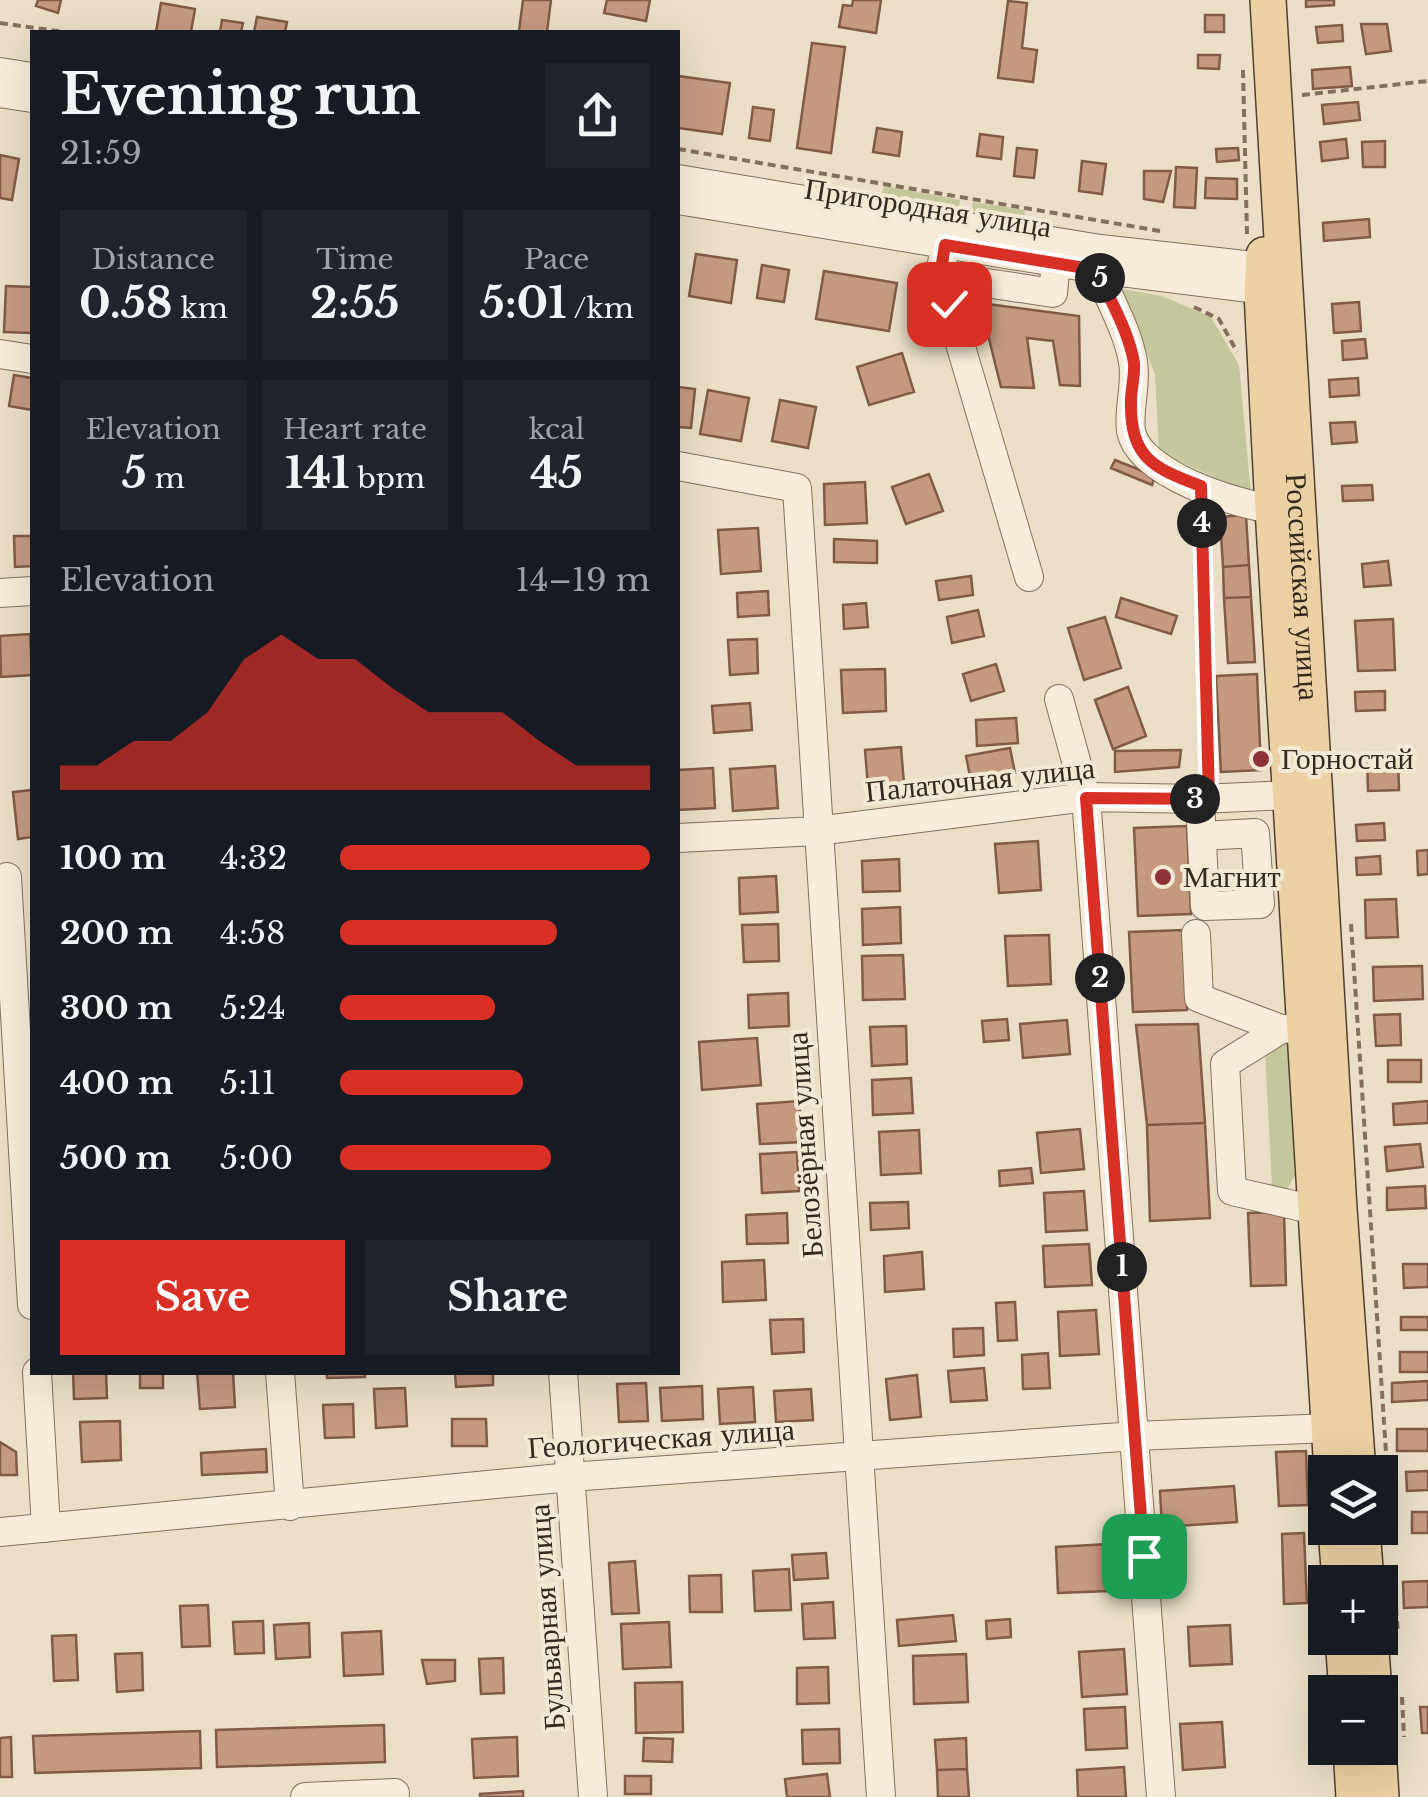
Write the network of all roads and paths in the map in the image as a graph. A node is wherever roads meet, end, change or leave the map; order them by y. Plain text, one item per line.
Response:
1 (1254, 0) edge
2 (1268, 0) edge
3 (0, 23) edge
4 (50, 30) edge
5 (1242, 57) dead end
6 (0, 72) edge
7 (30, 77) edge
8 (1428, 81) edge
9 (0, 92) edge
10 (1297, 96) dead end
11 (30, 98) edge
12 (680, 149) edge
13 (680, 180) edge
14 (680, 200) edge
15 (1152, 228) dead end
16 (1248, 228) dead end
17 (945, 245) junction
18 (1056, 262) junction
19 (1097, 270) junction
20 (940, 276) junction
21 (1274, 279) junction
22 (0, 354) edge
23 (30, 360) edge
24 (680, 466) edge
25 (1201, 486) junction
26 (1272, 509) junction
27 (1028, 576) dead end
28 (30, 592) edge
29 (0, 593) edge
30 (1059, 699) dead end
31 (1303, 794) junction
32 (1086, 798) junction
33 (1204, 799) junction
34 (817, 831) junction
35 (1202, 836) dead end
36 (680, 838) edge
37 (13, 877) edge
38 (1196, 934) dead end
39 (1292, 1028) junction
40 (1315, 1210) junction
41 (30, 1260) edge
42 (36, 1375) edge
43 (280, 1375) edge
44 (562, 1375) edge
45 (1329, 1428) junction
46 (1135, 1436) junction
47 (1331, 1455) edge
48 (1357, 1455) edge
49 (859, 1456) junction
50 (570, 1477) junction
51 (290, 1506) junction
52 (46, 1528) junction
53 (0, 1532) edge
54 (1352, 1765) edge
55 (1379, 1765) edge
56 (395, 1793) dead end
57 (305, 1797) edge
58 (593, 1797) edge
59 (881, 1797) edge
60 (1161, 1797) edge
61 (1354, 1797) edge
62 (1381, 1797) edge

1 - 21 main road, Российская улица
2 - 21 main road, Российская улица
3 - 4 path
5 - 16 path
6 - 7 street
8 - 10 path
9 - 11 street
12 - 15 path
13 - 21 street, Пригородная улица
14 - 17 street, Пригородная улица
17 - 18 street, Пригородная улица
17 - 20 street
18 - 19 street, Пригородная улица
18 - 20 street
19 - 21 street, Пригородная улица
19 - 25 street
20 - 27 street
21 - 26 main road, Российская улица
21 - 31 main road, Российская улица
22 - 23 street
24 - 34 street, Белозёрная улица
25 - 26 street
25 - 33 path
26 - 31 main road, Российская улица
28 - 29 street
30 - 32 street
31 - 33 street, Палаточная улица
31 - 39 main road, Российская улица
31 - 48 main road, Российская улица
32 - 33 street, Палаточная улица
32 - 34 street, Палаточная улица
32 - 46 street
33 - 35 street
34 - 36 street, Палаточная улица
34 - 49 street, Белозёрная улица
37 - 41 street
38 - 39 street
39 - 40 main road, Российская улица
39 - 40 street
40 - 45 main road, Российская улица
42 - 52 street
43 - 51 street
44 - 50 street, Бульварная улица
45 - 46 street, Геологическая улица
45 - 47 main road, Российская улица
46 - 49 street, Геологическая улица
46 - 60 street
49 - 50 street, Геологическая улица
49 - 59 street, Белозёрная улица
50 - 51 street, Геологическая улица
50 - 58 street, Бульварная улица
51 - 52 street, Геологическая улица
52 - 53 street, Геологическая улица
54 - 61 main road
55 - 62 main road
56 - 57 street

